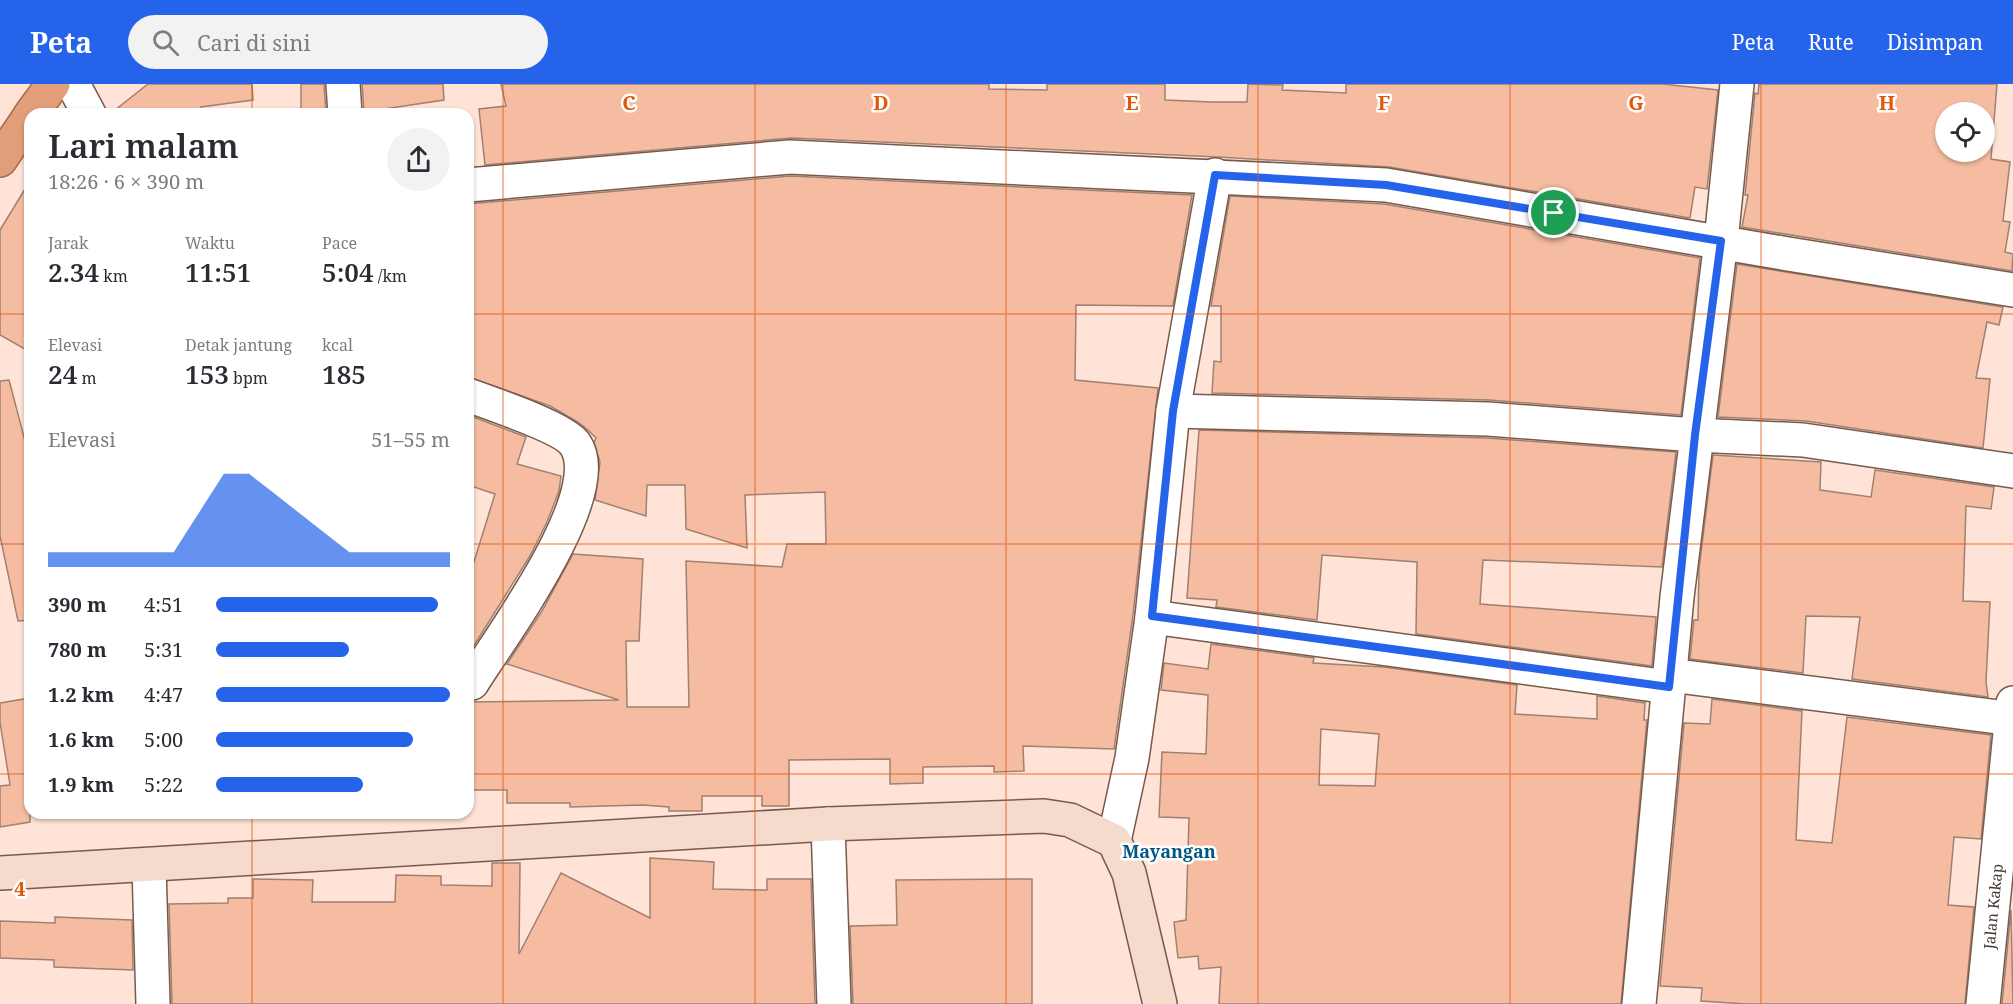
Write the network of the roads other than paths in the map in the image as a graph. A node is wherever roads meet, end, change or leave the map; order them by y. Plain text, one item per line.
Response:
1 (53, 84) edge
2 (73, 84) edge
3 (343, 84) edge
4 (1737, 84) edge
5 (36, 108) edge
6 (86, 108) edge
7 (345, 108) edge
8 (24, 125) edge
9 (0, 160) edge
10 (1215, 175) junction
11 (474, 184) edge
12 (1721, 241) junction
13 (2013, 290) edge
14 (474, 396) edge
15 (1173, 411) junction
16 (1695, 435) junction
17 (2013, 471) edge
18 (1152, 616) junction
19 (474, 678) edge
20 (1669, 681) junction
21 (2013, 714) edge
22 (828, 824) junction
23 (1114, 841) junction
24 (149, 866) junction
25 (0, 873) edge
26 (153, 1004) edge
27 (834, 1004) edge
28 (1160, 1004) edge
29 (1639, 1004) edge
30 (1983, 1004) edge

1 - 5 highway
2 - 6 street
3 - 7 street
4 - 12 street
8 - 9 highway
10 - 11 street
10 - 12 street
10 - 15 street
12 - 13 street
12 - 16 street
14 - 19 street
15 - 16 street
15 - 18 street
16 - 17 street
16 - 20 street
18 - 20 street
18 - 23 street
20 - 21 street
20 - 29 street
21 - 30 street, Jalan Kakap
22 - 23 main road
22 - 24 main road
22 - 27 street
23 - 28 main road
24 - 25 main road
24 - 26 street

